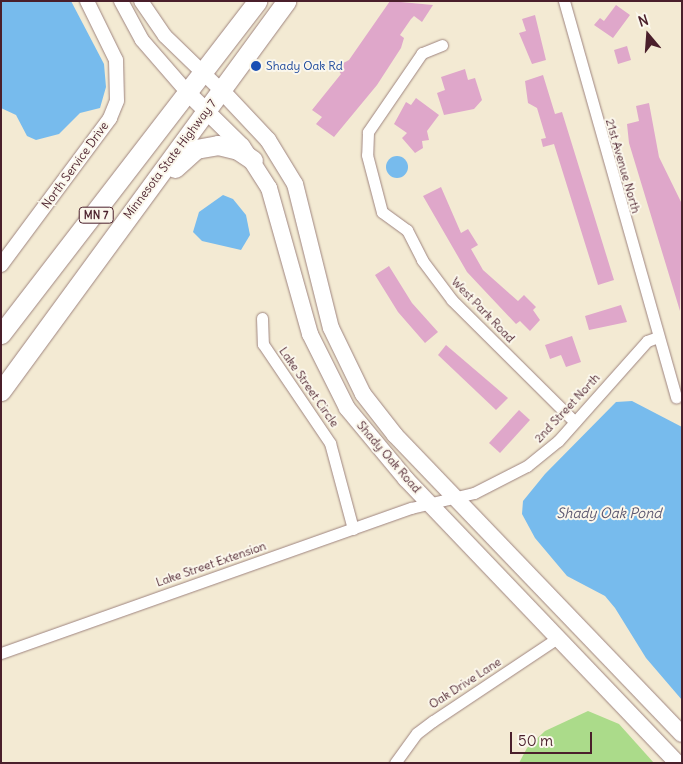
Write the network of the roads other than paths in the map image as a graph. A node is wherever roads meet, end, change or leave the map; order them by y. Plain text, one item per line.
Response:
1 (87, 1) edge
2 (121, 1) edge
3 (141, 1) edge
4 (257, 1) edge
5 (286, 1) edge
6 (564, 1) edge
7 (442, 45) dead end
8 (203, 74) junction
9 (221, 90) junction
10 (189, 94) junction
11 (206, 110) junction
12 (253, 160) junction
13 (1, 264) edge
14 (262, 318) dead end
15 (47, 326) junction
16 (1, 334) edge
17 (658, 337) junction
18 (1, 391) edge
19 (676, 397) dead end
20 (575, 422) junction
21 (455, 497) junction
22 (430, 503) junction
23 (353, 529) junction
24 (559, 637) junction
25 (1, 653) edge
26 (682, 734) edge
27 (395, 763) edge
28 (677, 763) edge

1 - 13 street, North Service Drive
2 - 10 street, Shady Oak Road
3 - 8 street, Shady Oak Road
4 - 8 highway, Minnesota State Highway 7 / MN 7
5 - 9 highway, Minnesota State Highway 7 / MN 7
6 - 17 street, 21st Avenue North
7 - 20 street, West Park Road
8 - 9 street, Shady Oak Road
8 - 10 highway, Minnesota State Highway 7 / MN 7
9 - 11 highway, Minnesota State Highway 7 / MN 7
9 - 21 main road, Shady Oak Road
10 - 11 main road, Shady Oak Road
10 - 16 highway, Minnesota State Highway 7 / MN 7
11 - 12 main road, Shady Oak Road
11 - 15 highway, Minnesota State Highway 7 / MN 7
12 - 15 highway
12 - 22 main road, Shady Oak Road
14 - 23 street, Lake Street Circle
15 - 18 highway, Minnesota State Highway 7 / MN 7
17 - 19 street, 21st Avenue North
17 - 20 street, 2nd Street North
20 - 21 street, 2nd Street North
21 - 22 street, 2nd Street North
21 - 26 main road, Shady Oak Road
22 - 23 street, Lake Street Extension
22 - 24 main road, Shady Oak Road
23 - 25 street, Lake Street Extension
24 - 27 street, Oak Drive Lane
24 - 28 main road, Shady Oak Road

